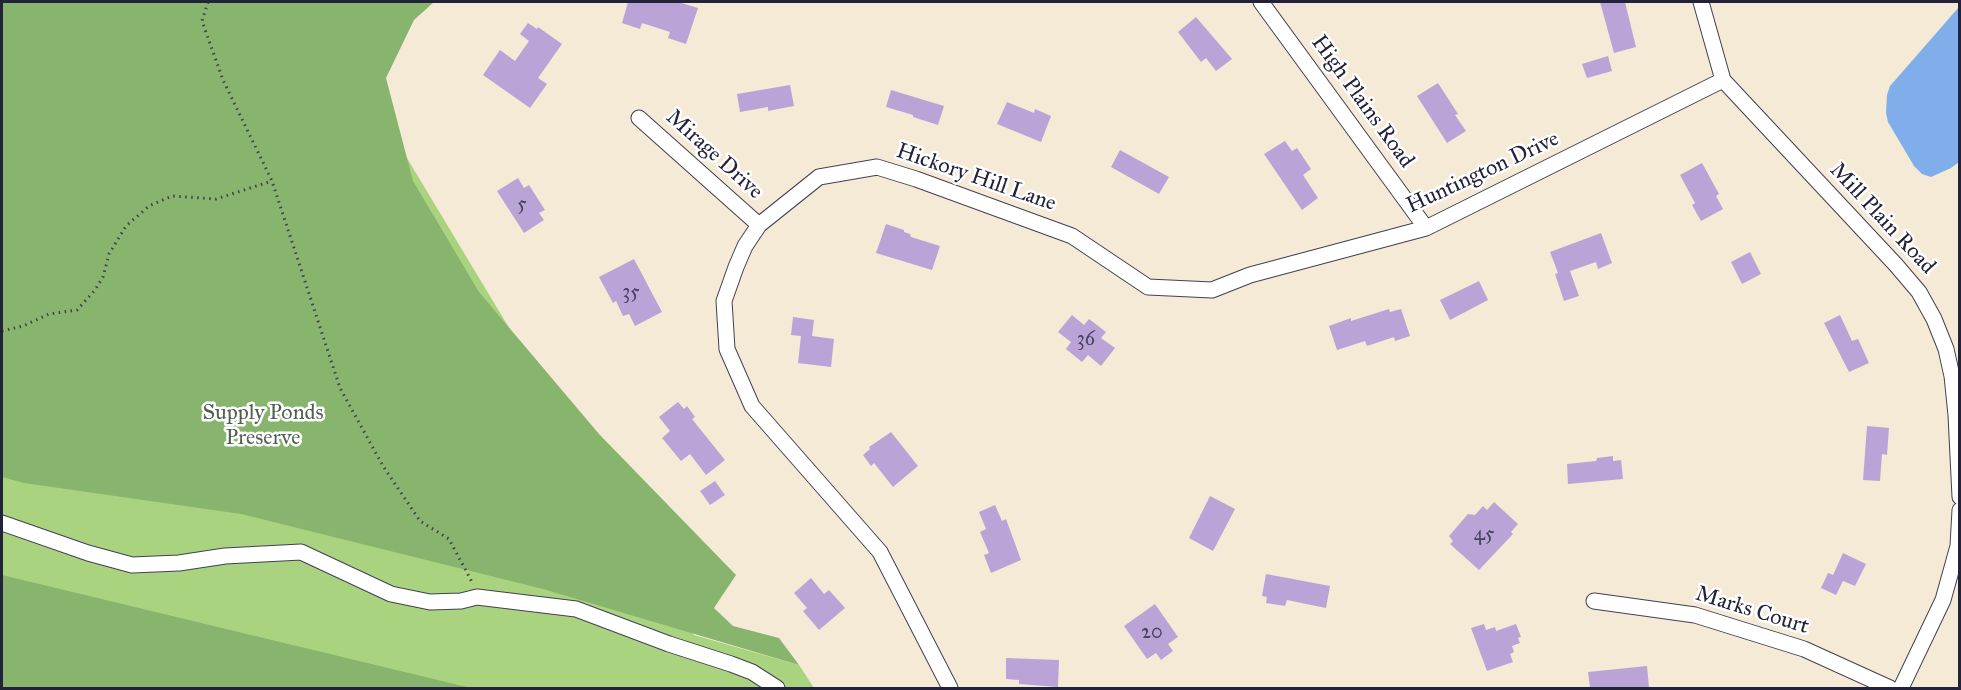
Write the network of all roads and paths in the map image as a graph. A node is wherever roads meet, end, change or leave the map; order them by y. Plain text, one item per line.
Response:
1 (208, 2) edge
2 (1261, 2) edge
3 (1701, 2) edge
4 (1723, 80) junction
5 (639, 118) dead end
6 (272, 181) junction
7 (759, 225) junction
8 (1426, 228) junction
9 (1250, 275) joint
10 (2, 331) edge
11 (1953, 346) edge
12 (1959, 497) edge
13 (1959, 510) edge
14 (2, 523) edge
15 (477, 597) junction
16 (1594, 601) dead end
17 (777, 688) edge
18 (950, 688) edge
19 (1890, 688) edge
20 (1901, 688) edge

1 - 6 path
2 - 8 street, High Plains Road
3 - 4 street, Mill Plain Road
4 - 8 street, Huntington Drive
4 - 11 street, Mill Plain Road
5 - 7 street, Mirage Drive
6 - 10 path
6 - 15 path
7 - 9 street, Hickory Hill Lane
7 - 18 street, Hickory Hill Lane
8 - 9 street, Huntington Drive
11 - 12 street, Mill Plain Road
13 - 20 street
14 - 15 street
15 - 17 street
16 - 19 street, Marks Court

